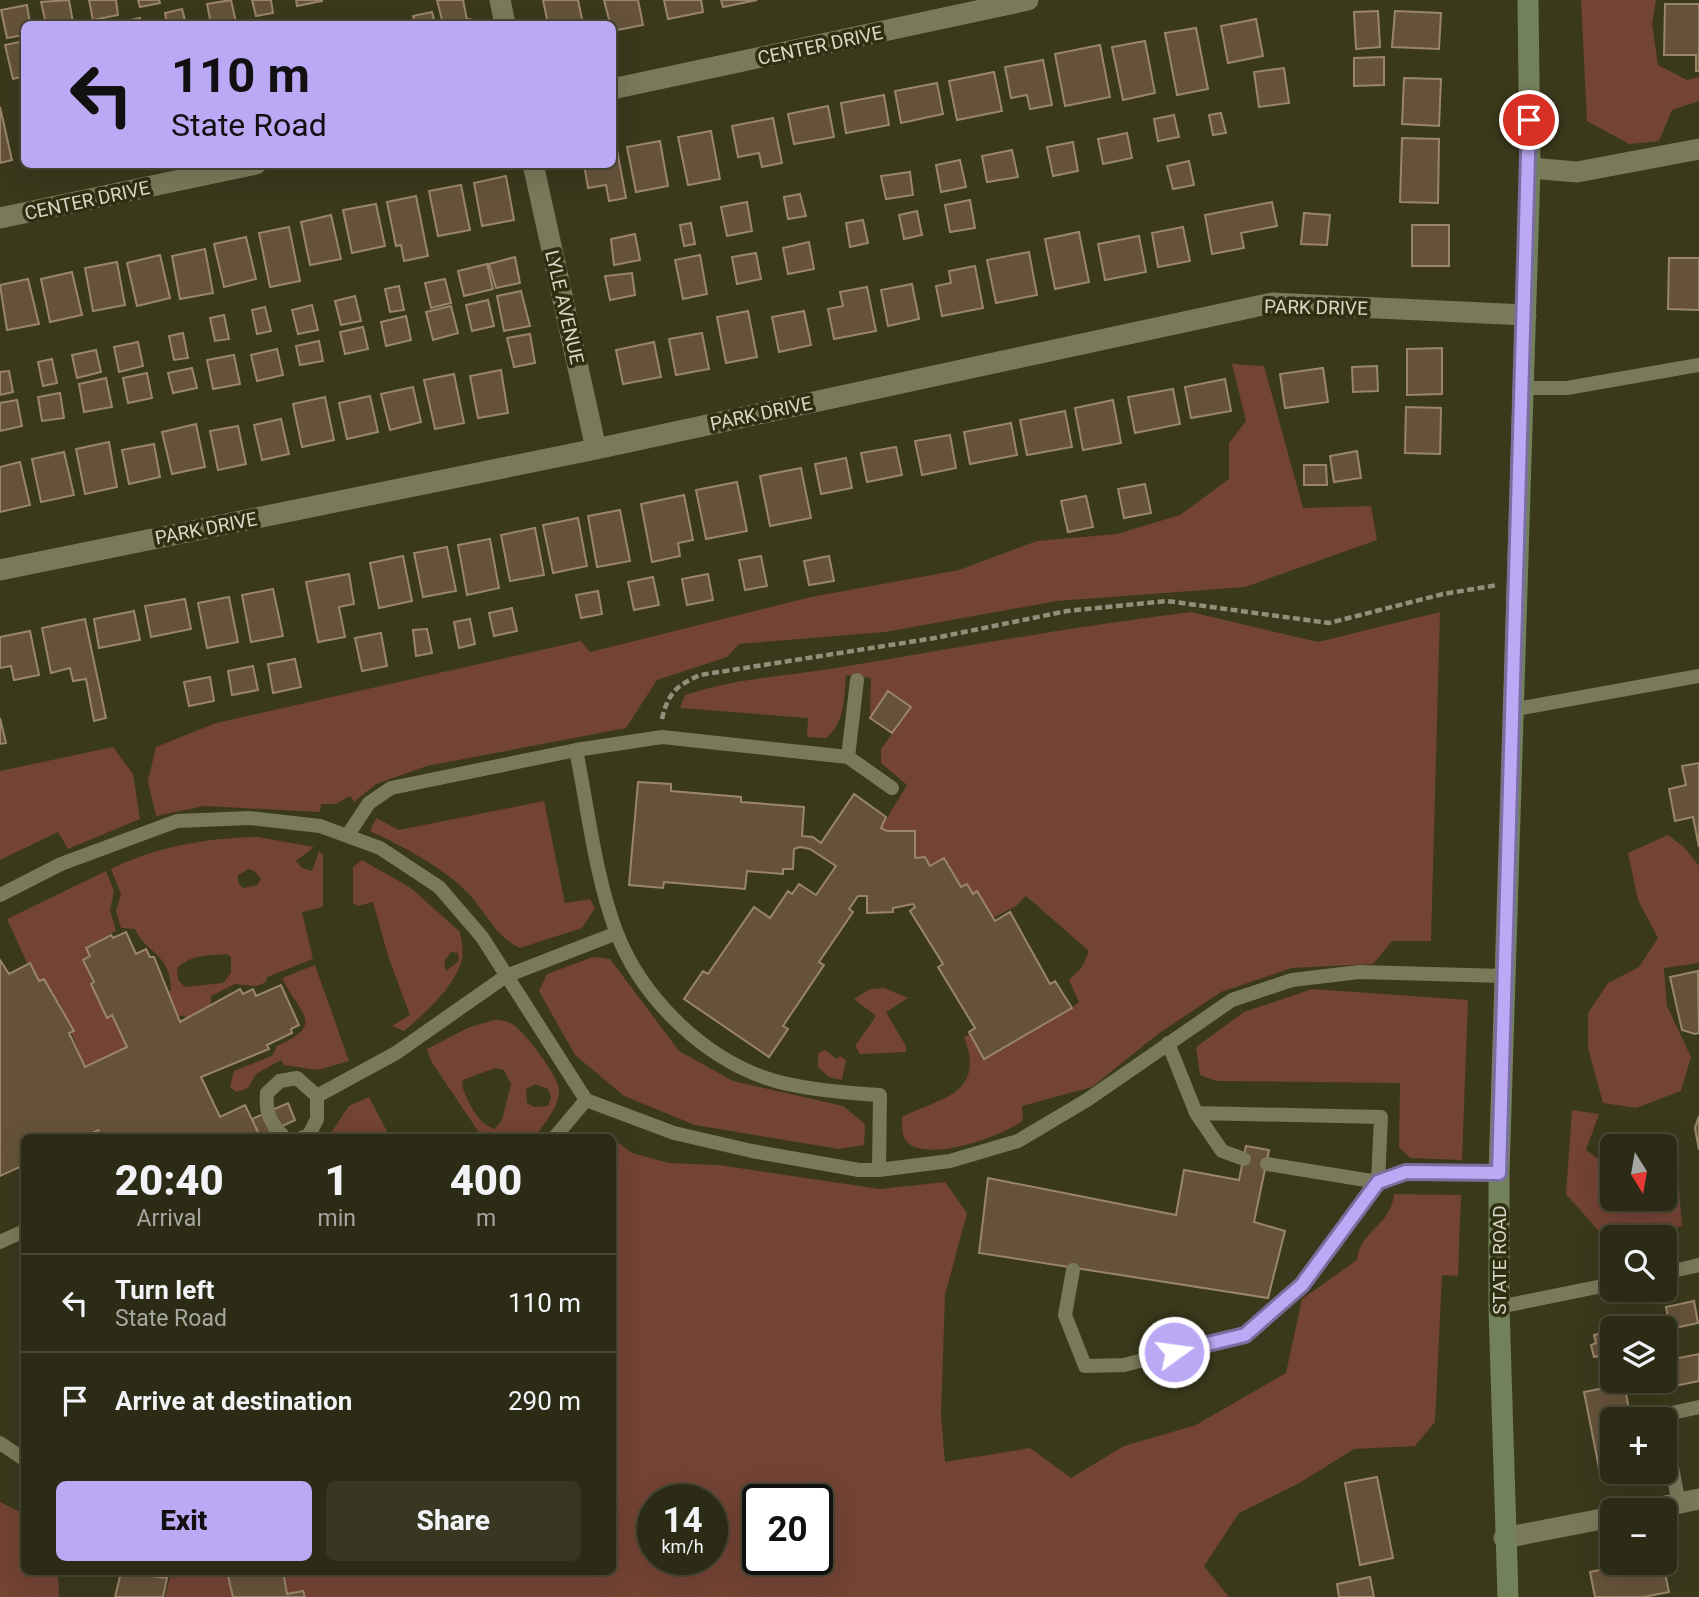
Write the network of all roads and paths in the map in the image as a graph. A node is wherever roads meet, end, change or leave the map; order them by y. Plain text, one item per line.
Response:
1 (500, 0) edge
2 (1028, 0) edge
3 (1528, 0) edge
4 (504, 21) edge
5 (616, 88) edge
6 (1699, 149) edge
7 (237, 168) edge
8 (534, 168) edge
9 (1530, 168) junction
10 (0, 218) edge
11 (1526, 315) junction
12 (1699, 365) edge
13 (1523, 388) junction
14 (596, 449) junction
15 (0, 570) edge
16 (1516, 582) junction
17 (1699, 676) edge
18 (857, 680) dead end
19 (1511, 710) junction
20 (657, 738) junction
21 (576, 750) junction
22 (848, 757) junction
23 (891, 788) dead end
24 (347, 836) junction
25 (0, 895) edge
26 (617, 933) junction
27 (506, 976) junction
28 (1504, 976) junction
29 (1168, 1043) junction
30 (317, 1096) junction
31 (586, 1100) junction
32 (1196, 1113) junction
33 (281, 1134) edge
34 (310, 1134) edge
35 (557, 1134) edge
36 (1244, 1159) dead end
37 (1267, 1164) dead end
38 (879, 1170) junction
39 (1499, 1173) junction
40 (1378, 1182) junction
41 (21, 1232) edge
42 (0, 1242) edge
43 (1699, 1265) edge
44 (1073, 1270) dead end
45 (1677, 1270) edge
46 (1600, 1286) edge
47 (1499, 1307) junction
48 (1699, 1407) edge
49 (1677, 1412) edge
50 (0, 1443) edge
51 (21, 1457) edge
52 (1677, 1458) edge
53 (1694, 1502) edge
54 (1600, 1519) edge
55 (1504, 1538) junction
56 (1508, 1597) edge

1 - 4 street
2 - 5 street, CENTER DRIVE
3 - 9 main road, STATE ROAD
6 - 9 street
7 - 10 street, CENTER DRIVE
8 - 14 street, LYLE AVENUE
9 - 11 main road, STATE ROAD
11 - 13 main road, STATE ROAD
11 - 14 street, PARK DRIVE
12 - 13 lane
13 - 16 main road, STATE ROAD
14 - 15 street, PARK DRIVE
16 - 19 main road, STATE ROAD
16 - 20 path
17 - 19 lane
18 - 22 lane
19 - 28 main road, STATE ROAD
20 - 21 lane
20 - 22 lane
21 - 24 lane
21 - 26 lane
22 - 23 lane
24 - 25 lane
24 - 27 lane
26 - 27 lane
26 - 38 lane
27 - 30 lane
27 - 31 lane
28 - 29 lane
28 - 39 main road, STATE ROAD
29 - 32 lane
29 - 38 lane
30 - 33 lane
30 - 34 lane
31 - 35 lane
31 - 38 lane
32 - 36 lane
32 - 40 lane
37 - 40 lane
39 - 40 lane
39 - 47 main road, STATE ROAD
40 - 44 lane
41 - 42 lane
43 - 45 lane
46 - 47 lane
47 - 55 main road, STATE ROAD
48 - 49 lane
50 - 51 lane
52 - 53 lane
54 - 55 street
55 - 56 main road, STATE ROAD

